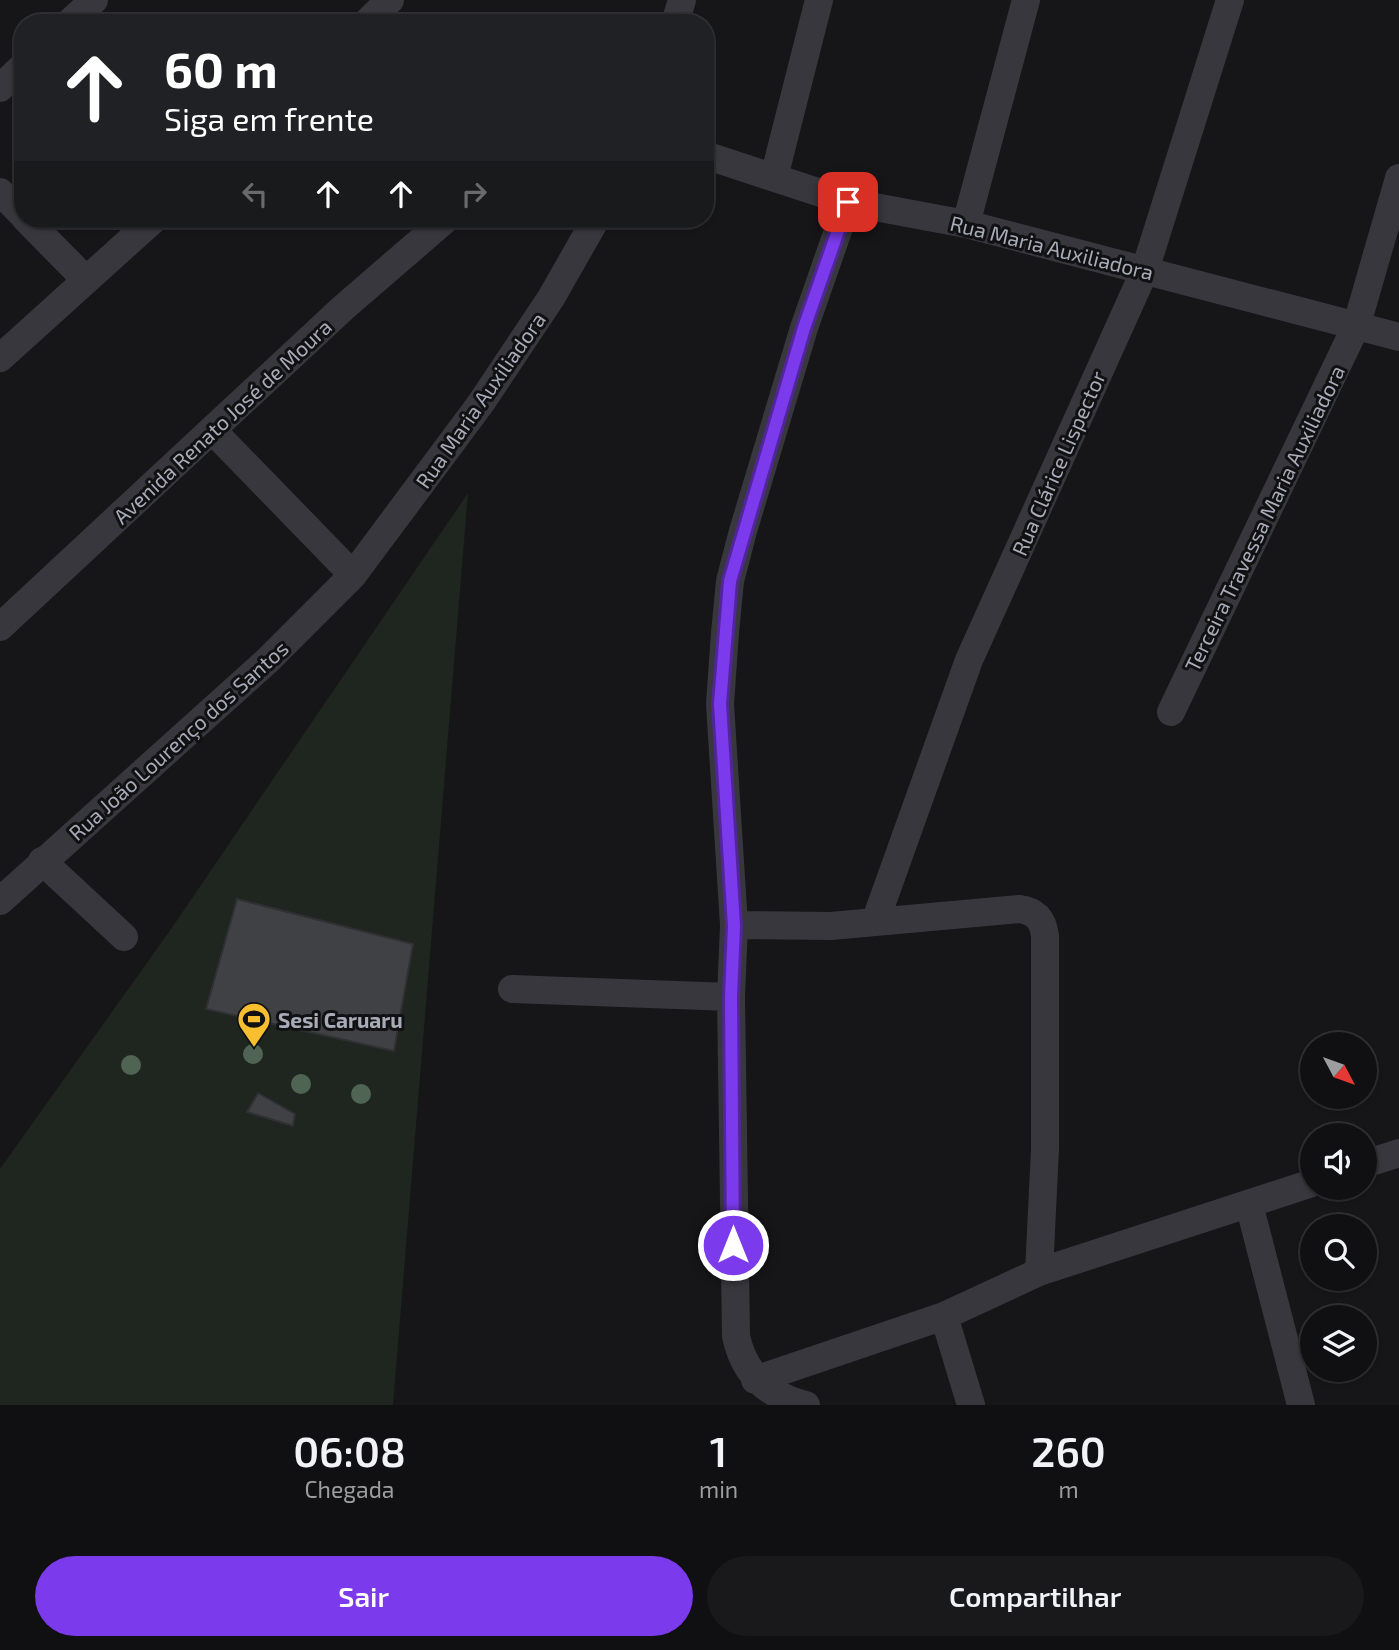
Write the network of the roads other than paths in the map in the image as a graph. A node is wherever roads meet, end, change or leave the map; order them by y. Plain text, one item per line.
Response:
1 (94, 0) edge
2 (390, 0) edge
3 (818, 0) edge
4 (1026, 0) edge
5 (1230, 0) edge
6 (79, 14) edge
7 (375, 14) edge
8 (14, 75) edge
9 (0, 88) edge
10 (714, 158) edge
11 (774, 177) junction
12 (1399, 178) edge
13 (0, 192) edge
14 (848, 202) junction
15 (14, 207) edge
16 (966, 224) junction
17 (35, 228) edge
18 (144, 228) edge
19 (436, 228) edge
20 (591, 228) edge
21 (1145, 270) junction
22 (86, 280) junction
23 (1357, 324) junction
24 (1399, 337) edge
25 (0, 358) edge
26 (213, 431) junction
27 (353, 575) junction
28 (0, 627) edge
29 (1171, 712) dead end
30 (42, 861) junction
31 (0, 901) edge
32 (875, 922) junction
33 (734, 926) junction
34 (124, 937) dead end
35 (512, 989) dead end
36 (731, 997) junction
37 (1399, 1153) edge
38 (1377, 1160) edge
39 (1300, 1186) edge
40 (1249, 1205) junction
41 (1039, 1272) junction
42 (944, 1316) junction
43 (755, 1380) junction
44 (806, 1405) edge
45 (971, 1405) edge
46 (1301, 1405) edge

1 - 6 street
2 - 7 street
3 - 11 street
4 - 16 street
5 - 21 street, Rua Clárice Lispector
8 - 9 street
10 - 11 street, Rua Maria Auxiliadora
11 - 14 street, Rua Maria Auxiliadora
12 - 23 street, Terceira Travessa Maria Auxiliadora
13 - 15 street
14 - 16 street, Rua Maria Auxiliadora
14 - 33 street
16 - 21 street, Rua Maria Auxiliadora
17 - 22 street
18 - 22 street
19 - 26 street, Avenida Renato José de Moura
20 - 27 street, Rua Maria Auxiliadora
21 - 23 street, Rua Maria Auxiliadora
21 - 32 street, Rua Clárice Lispector
22 - 25 street
23 - 24 street, Rua Maria Auxiliadora
23 - 29 street, Terceira Travessa Maria Auxiliadora
26 - 27 street
26 - 28 street, Avenida Renato José de Moura
27 - 30 street, Rua João Lourenço dos Santos
30 - 31 street, Rua João Lourenço dos Santos
30 - 34 street
32 - 33 street
32 - 41 street
33 - 36 street
35 - 36 street
36 - 43 street
37 - 38 street
39 - 40 street
40 - 41 street
40 - 46 street
41 - 42 street
42 - 43 street
42 - 45 street
43 - 44 street

